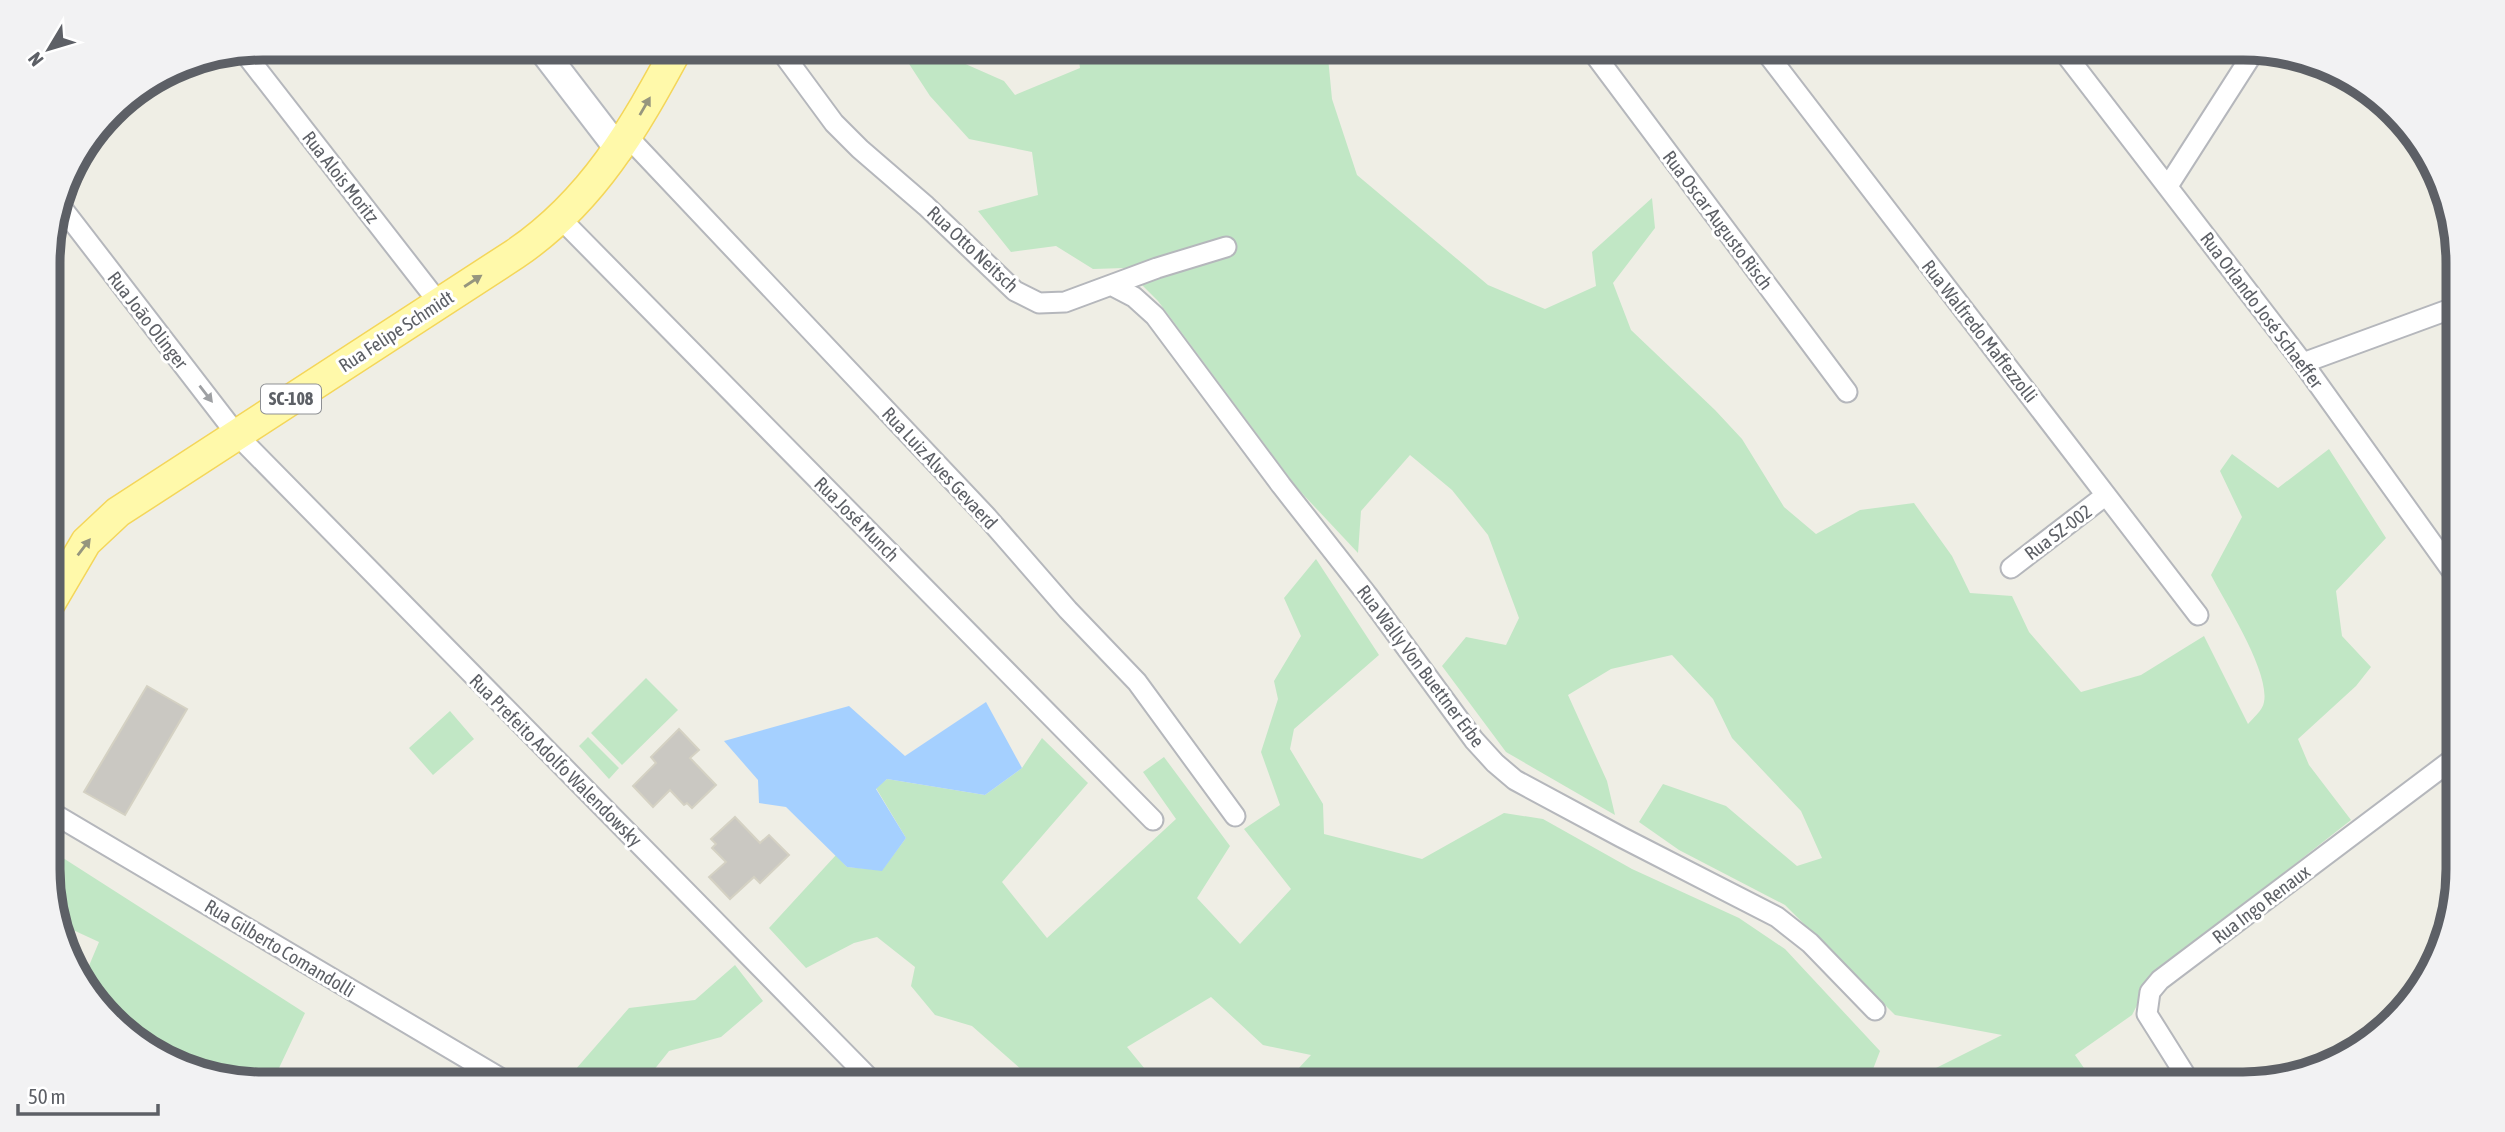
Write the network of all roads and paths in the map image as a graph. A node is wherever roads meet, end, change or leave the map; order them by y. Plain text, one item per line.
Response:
1 (250, 60) edge
2 (551, 60) edge
3 (671, 60) edge
4 (788, 60) edge
5 (1599, 60) edge
6 (1772, 60) edge
7 (2070, 60) edge
8 (2249, 60) edge
9 (623, 143) junction
10 (2168, 186) junction
11 (66, 212) edge
12 (561, 219) junction
13 (1226, 247) dead end
14 (1111, 285) junction
15 (439, 303) junction
16 (2446, 311) edge
17 (2303, 363) junction
18 (1847, 392) dead end
19 (237, 435) junction
20 (2106, 495) junction
21 (2446, 563) edge
22 (2011, 568) dead end
23 (60, 584) edge
24 (2198, 615) dead end
25 (2446, 764) edge
26 (1235, 816) dead end
27 (60, 818) edge
28 (1153, 820) dead end
29 (1875, 1010) dead end
30 (490, 1072) edge
31 (863, 1072) edge
32 (2183, 1072) edge

1 - 15 street, Rua Alois Moritz
2 - 9 street
9 -> 3 main road, Rua Felipe Schmidt / SC-108
4 - 14 street, Rua Otto Neitsch
5 - 18 street, Rua Oscar Augusto Risch
6 - 20 street, Rua Walfredo Maffezzolli
7 - 10 street, Rua Orlando José Schaeffer
8 - 10 street
9 - 12 main road, Rua Felipe Schmidt / SC-108
9 - 26 street, Rua Luiz Alves Gevaerd
10 - 17 street, Rua Orlando José Schaeffer
11 -> 19 street, Rua João Olinger
15 -> 12 main road, Rua Felipe Schmidt / SC-108
12 - 28 street, Rua José Munch
13 - 14 street, Rua Otto Neitsch
14 - 29 street, Rua Wally Von Buettner Erbe
15 - 19 main road, Rua Felipe Schmidt / SC-108
16 - 17 street
17 - 21 street, Rua Orlando José Schaeffer
23 -> 19 main road, Rua Felipe Schmidt / SC-108
19 - 31 street, Rua Prefeito Adolfo Walendowsky
20 - 22 street, Rua SZ-002
20 - 24 street, Rua Walfredo Maffezzolli
25 - 32 street, Rua Ingo Renaux
27 - 30 street, Rua Gilberto Comandolli

